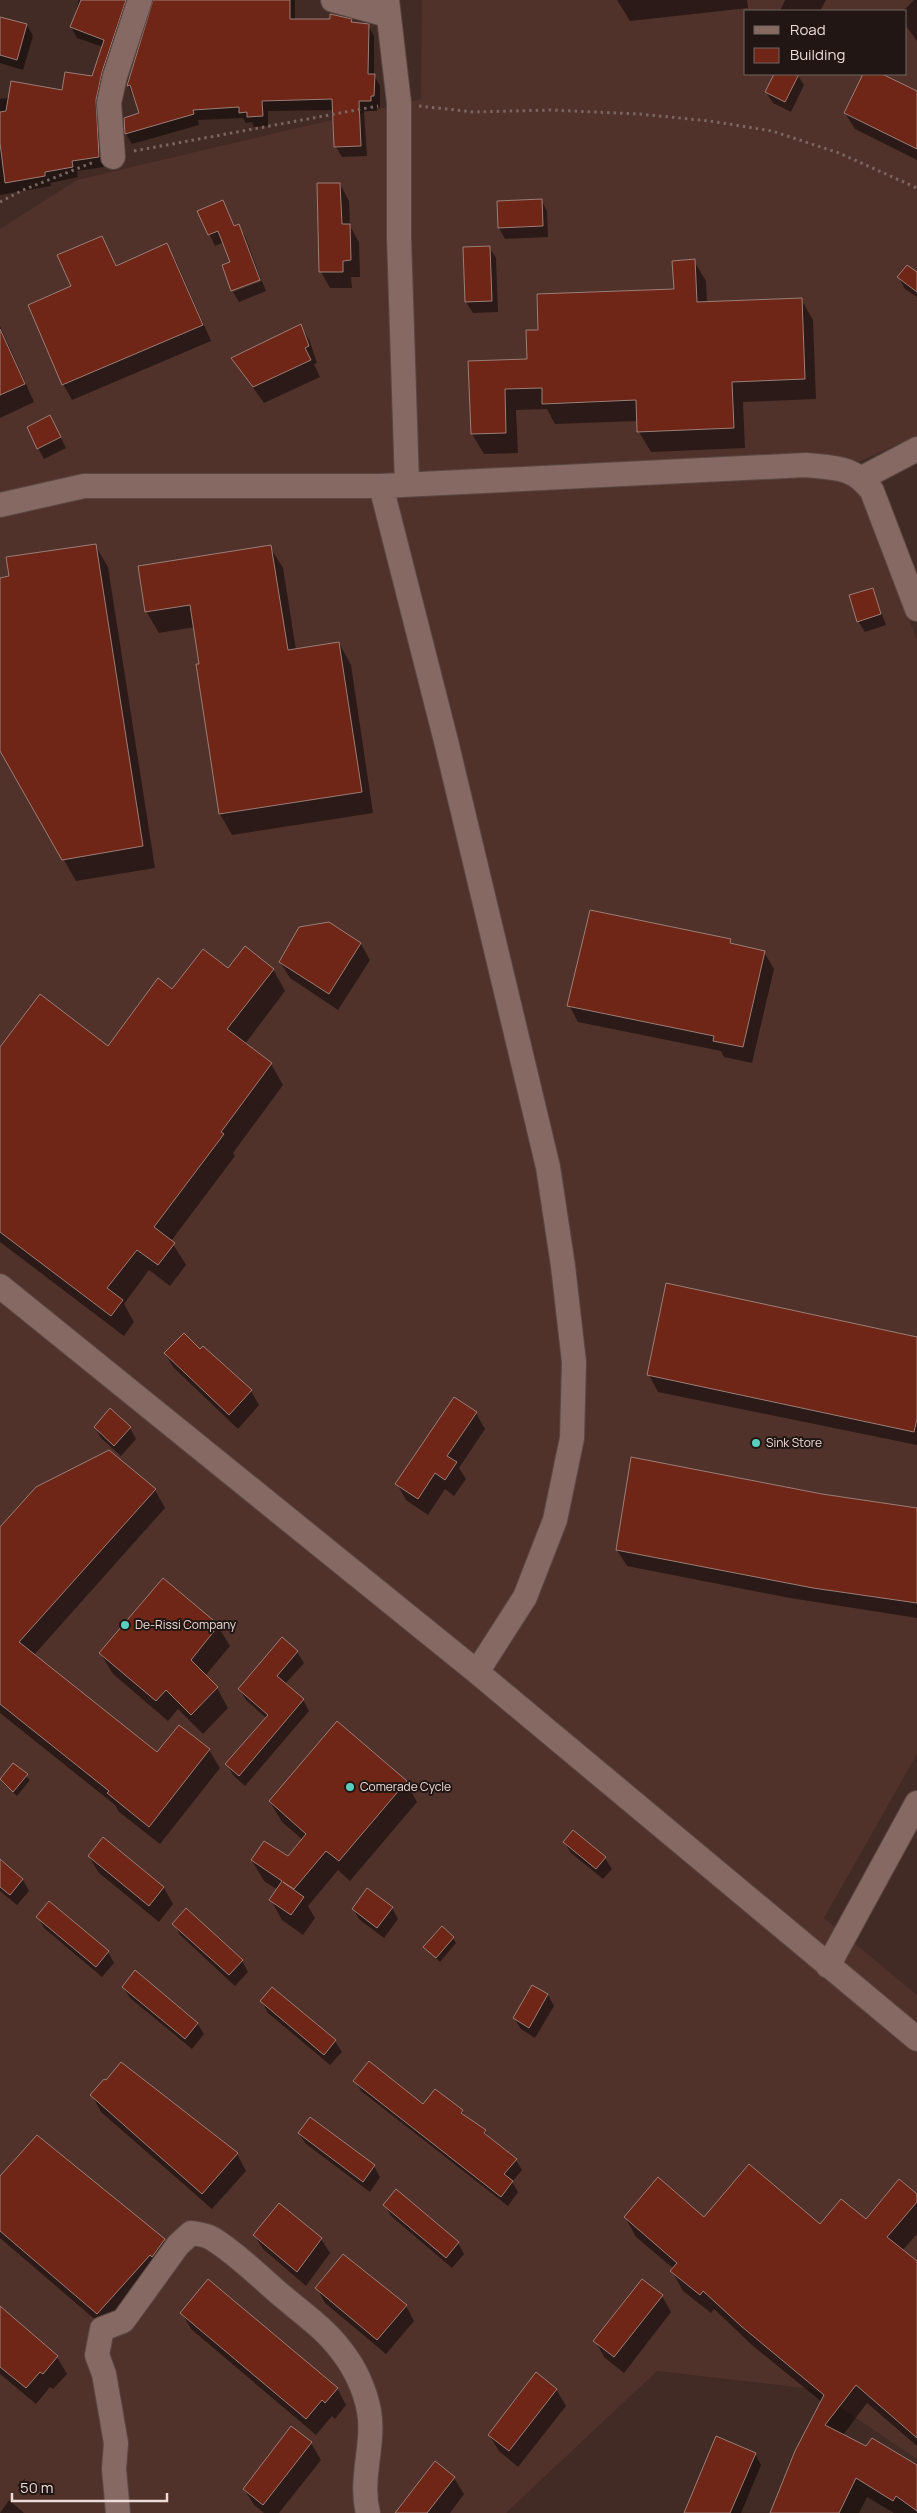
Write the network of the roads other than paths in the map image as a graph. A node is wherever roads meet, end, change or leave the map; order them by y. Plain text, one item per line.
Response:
1 (140, 0) edge
2 (333, 0) edge
3 (387, 8) edge
4 (113, 157) road end
5 (917, 449) edge
6 (862, 478) junction
7 (407, 484) junction
8 (381, 486) junction
9 (0, 505) edge
10 (917, 609) edge
11 (0, 1286) edge
12 (477, 1672) junction
13 (917, 1803) edge
14 (828, 1966) junction
15 (917, 2039) edge
16 (118, 2513) edge
17 (368, 2513) edge

1 - 4 street
2 - 3 street
3 - 7 street
5 - 6 street
6 - 7 street
6 - 10 street
7 - 8 street
8 - 9 street
8 - 12 street
11 - 12 street
12 - 14 street
13 - 14 street
14 - 15 street
16 - 17 street

